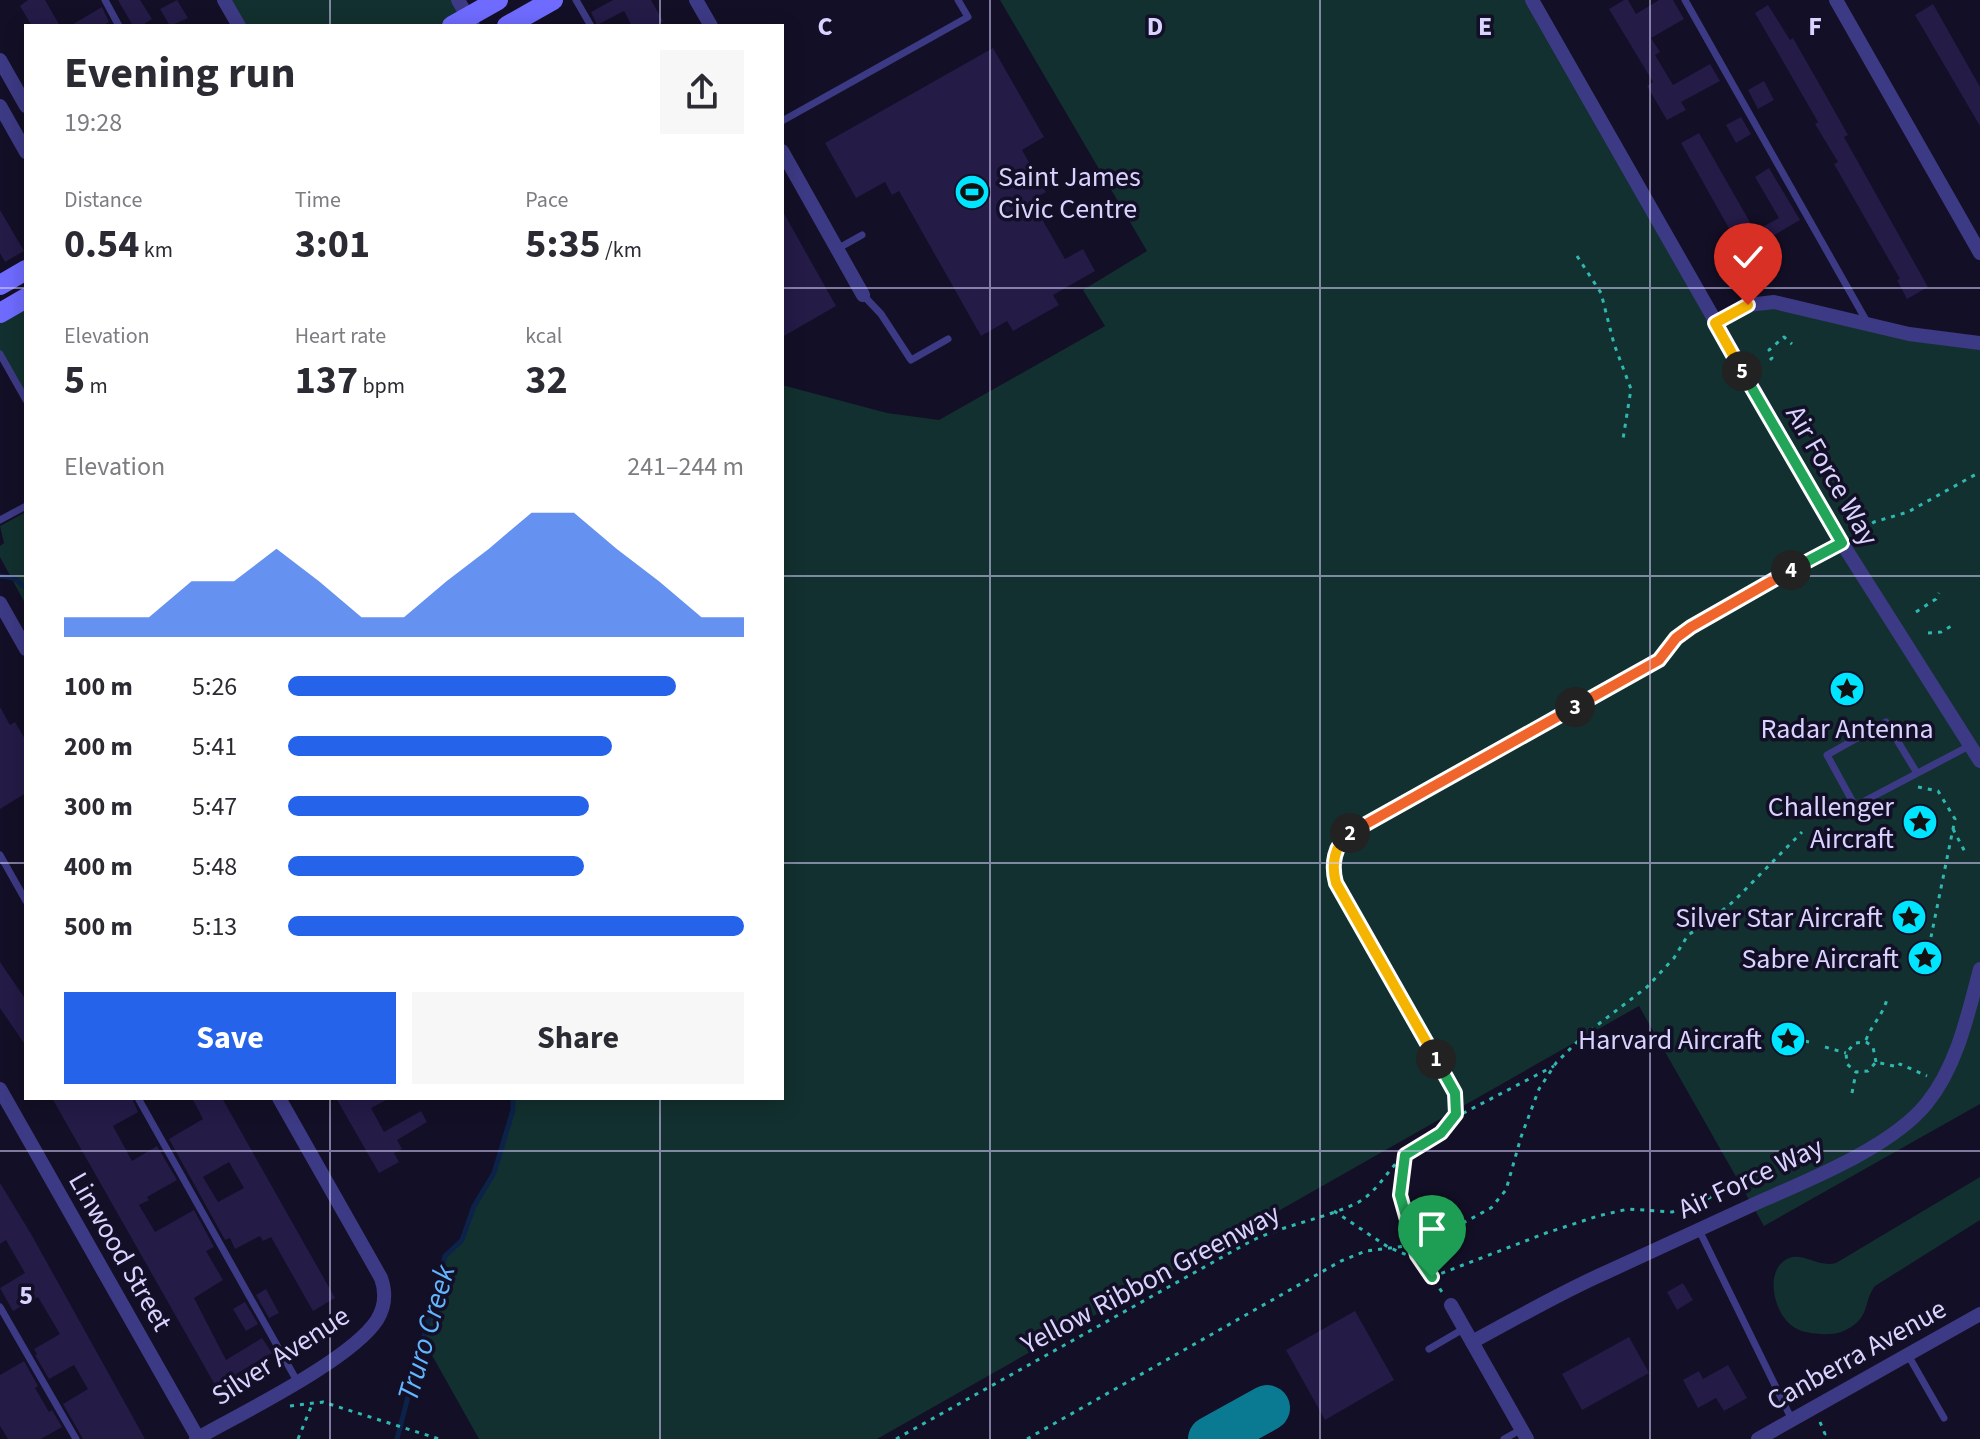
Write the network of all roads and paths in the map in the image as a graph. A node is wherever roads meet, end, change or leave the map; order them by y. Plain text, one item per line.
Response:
1 (105, 0) edge
2 (224, 0) edge
3 (498, 0) edge
4 (553, 0) edge
5 (576, 0) edge
6 (696, 0) edge
7 (958, 0) edge
8 (1532, 0) edge
9 (1685, 0) edge
10 (1836, 0) edge
11 (463, 17) edge
12 (118, 24) edge
13 (238, 24) edge
14 (511, 24) edge
15 (590, 24) edge
16 (710, 24) edge
17 (0, 60) edge
18 (24, 102) edge
19 (0, 106) edge
20 (784, 120) edge
21 (24, 148) edge
22 (784, 155) edge
23 (862, 235) dead end
24 (837, 249) junction
25 (1980, 253) edge
26 (1577, 256) dead end
27 (24, 271) edge
28 (0, 285) edge
29 (863, 295) joint
30 (24, 299) edge
31 (0, 313) edge
32 (1715, 323) junction
33 (1868, 324) junction
34 (948, 339) dead end
35 (1980, 343) edge
36 (1792, 344) dead end
37 (0, 354) edge
38 (1770, 360) dead end
39 (24, 396) edge
40 (1623, 439) dead end
41 (1980, 472) edge
42 (24, 507) edge
43 (0, 520) edge
44 (1842, 543) junction
45 (1939, 593) dead end
46 (0, 603) edge
47 (1916, 612) dead end
48 (1953, 625) dead end
49 (1928, 633) dead end
50 (24, 645) edge
51 (1971, 745) junction
52 (1980, 761) edge
53 (1917, 773) junction
54 (1918, 787) dead end
55 (1953, 829) junction
56 (1802, 832) dead end
57 (1965, 852) dead end
58 (0, 855) edge
59 (24, 897) edge
60 (1931, 937) dead end
61 (1980, 969) edge
62 (1978, 986) edge
63 (1887, 999) dead end
64 (1796, 1039) dead end
65 (1809, 1042) dead end
66 (1866, 1042) junction
67 (1825, 1047) dead end
68 (1846, 1053) junction
69 (1876, 1062) junction
70 (1555, 1066) junction
71 (1856, 1072) junction
72 (1941, 1083) junction
73 (0, 1089) edge
74 (1852, 1093) dead end
75 (139, 1100) edge
76 (280, 1100) edge
77 (1454, 1118) junction
78 (1405, 1155) junction
79 (1746, 1177) dead end
80 (1334, 1211) junction
81 (1699, 1230) junction
82 (1415, 1245) junction
83 (1388, 1247) junction
84 (1421, 1261) junction
85 (1432, 1277) junction
86 (1451, 1305) joint
87 (0, 1307) edge
88 (1980, 1314) edge
89 (1469, 1335) junction
90 (1429, 1349) dead end
91 (1908, 1355) junction
92 (297, 1381) junction
93 (313, 1402) junction
94 (284, 1408) dead end
95 (1944, 1418) dead end
96 (1792, 1420) junction
97 (1524, 1434) edge
98 (197, 1438) edge
99 (76, 1439) edge
100 (298, 1439) edge
101 (439, 1439) edge
102 (896, 1439) edge
103 (1027, 1439) edge
104 (1504, 1439) edge
105 (1758, 1439) edge

1 - 12 lane
2 - 13 street
3 - 11 main road
4 - 14 main road
5 - 15 lane
6 - 16 street
7 - 20 lane
8 - 32 street, Air Force Way
9 - 33 lane
10 - 25 street
17 - 18 street
19 - 21 street
22 - 24 street
23 - 24 lane
24 - 29 street
26 - 40 path
27 - 28 main road
29 - 34 lane
30 - 31 main road
32 - 33 street
32 - 44 street, Air Force Way
33 - 35 street
36 - 38 path
37 - 39 lane
41 - 44 path
42 - 43 lane
44 - 51 street, Air Force Way
44 - 77 path
45 - 47 path
46 - 50 street
48 - 49 path
51 - 52 street, Air Force Way
51 - 53 lane
53 - 53 lane
54 - 55 path
55 - 57 path
55 - 60 path
56 - 70 path
58 - 59 lane
61 - 62 street, Air Force Way
62 - 72 street, Air Force Way
63 - 66 path
64 - 65 path
66 - 68 path
66 - 69 path
67 - 68 path
68 - 71 path
69 - 71 path
69 - 72 path
70 - 77 path, Yellow Ribbon Greenway
70 - 82 path
71 - 74 path
72 - 81 street, Air Force Way
73 - 98 street, Linwood Street
75 - 92 lane
76 - 92 street, Silver Avenue
77 - 78 path, Yellow Ribbon Greenway
78 - 80 path, Yellow Ribbon Greenway
78 - 82 path
79 - 85 path
80 - 83 path
80 - 102 path, Yellow Ribbon Greenway
81 - 89 street, Air Force Way
81 - 96 lane
82 - 83 path
82 - 84 path
83 - 84 path
83 - 103 path
84 - 85 path
85 - 86 path
86 - 89 street
87 - 99 lane
88 - 91 street, Canberra Avenue
89 - 90 lane
89 - 97 street
91 - 95 lane
91 - 96 street, Canberra Avenue
92 - 98 street, Silver Avenue
93 - 94 path
93 - 100 path
93 - 101 path
96 - 105 street, Canberra Avenue
97 - 104 lane

